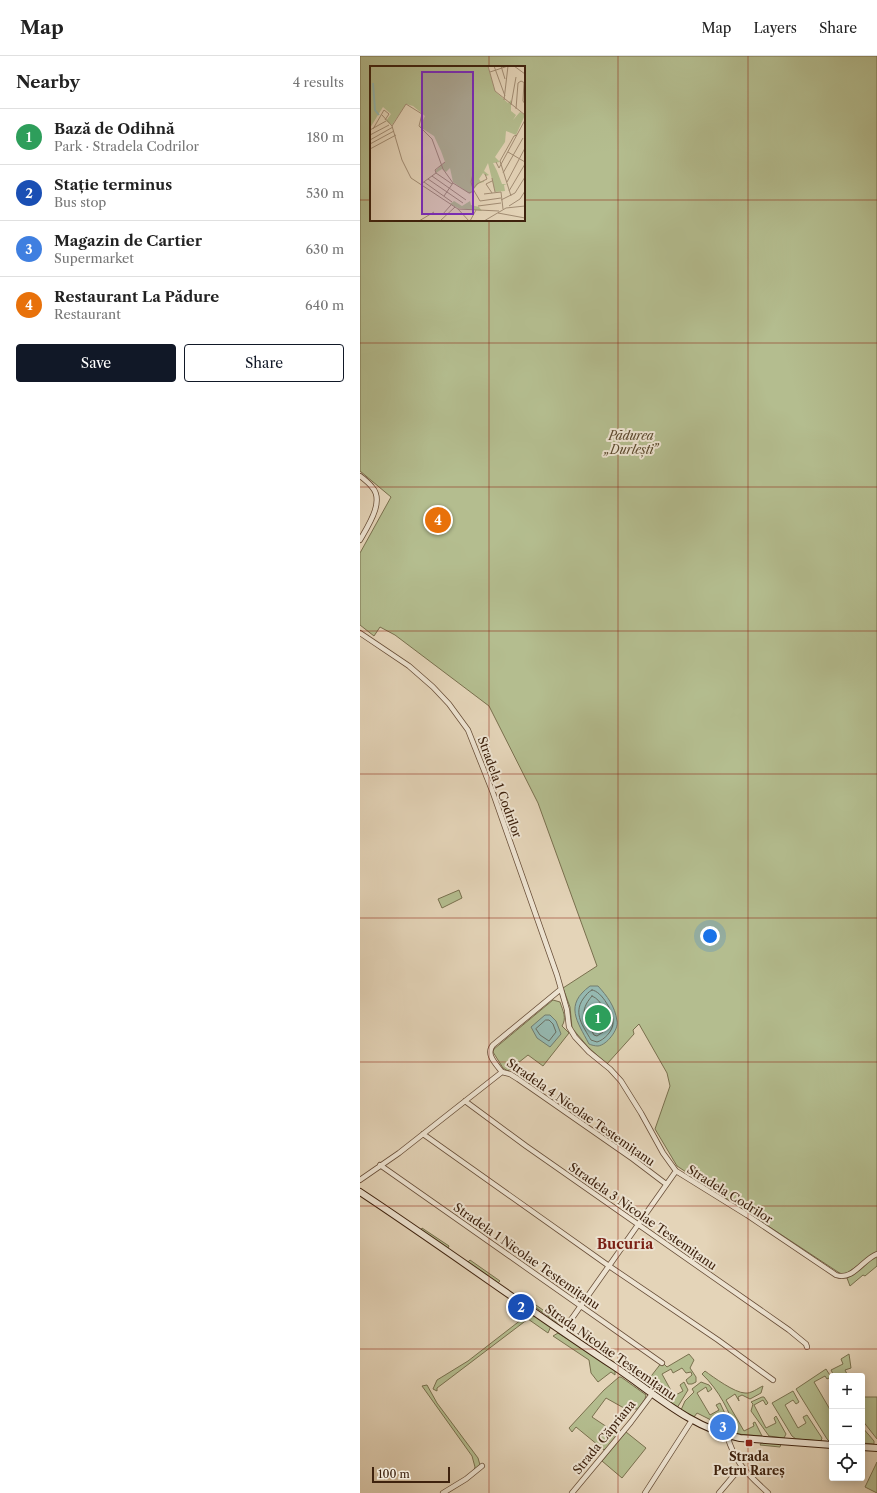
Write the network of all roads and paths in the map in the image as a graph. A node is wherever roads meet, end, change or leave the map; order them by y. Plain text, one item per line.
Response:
1 (360, 476) edge
2 (360, 540) edge
3 (360, 633) edge
4 (560, 989) junction
5 (502, 1072) junction
6 (465, 1101) junction
7 (423, 1134) junction
8 (380, 1165) junction
9 (676, 1171) junction
10 (360, 1180) edge
11 (666, 1184) junction
12 (360, 1192) edge
13 (638, 1224) junction
14 (877, 1254) edge
15 (609, 1266) junction
16 (581, 1306) junction
17 (562, 1331) junction
18 (807, 1347) dead end
19 (662, 1363) dead end
20 (773, 1380) dead end
21 (652, 1394) junction
22 (692, 1420) junction
23 (727, 1436) junction
24 (829, 1445) edge
25 (865, 1447) edge
26 (877, 1448) edge
27 (482, 1466) dead end
28 (741, 1467) junction
29 (449, 1492) edge
30 (443, 1493) edge
31 (572, 1493) edge
32 (644, 1493) edge
33 (719, 1493) edge
34 (768, 1493) edge

1 - 2 street
3 - 4 street, Stradela 1 Codrilor
4 - 5 street, Stradela 4 Nicolae Testemițanu
4 - 9 street, Stradela Codrilor
5 - 6 street
5 - 11 street, Stradela 4 Nicolae Testemițanu
6 - 7 street
6 - 13 street, Stradela 3 Nicolae Testemițanu
7 - 8 street
7 - 15 street
8 - 10 street
8 - 16 street, Stradela 1 Nicolae Testemițanu
9 - 11 street
9 - 14 street, Stradela Codrilor
11 - 13 street
12 - 17 street, Strada Nicolae Testemițanu
13 - 15 street
13 - 18 street, Stradela 3 Nicolae Testemițanu
15 - 16 street
15 - 20 street
16 - 17 street
16 - 19 street, Stradela 1 Nicolae Testemițanu
17 - 21 street, Strada Nicolae Testemițanu
21 - 22 street, Strada Nicolae Testemițanu
21 - 31 street, Strada Căpriana
22 - 23 street, Strada Nicolae Testemițanu
22 - 32 street
23 - 24 street, Strada Nicolae Testemițanu
23 - 28 street
25 - 26 street
27 - 29 street
28 - 33 street
28 - 34 street
29 - 30 street

